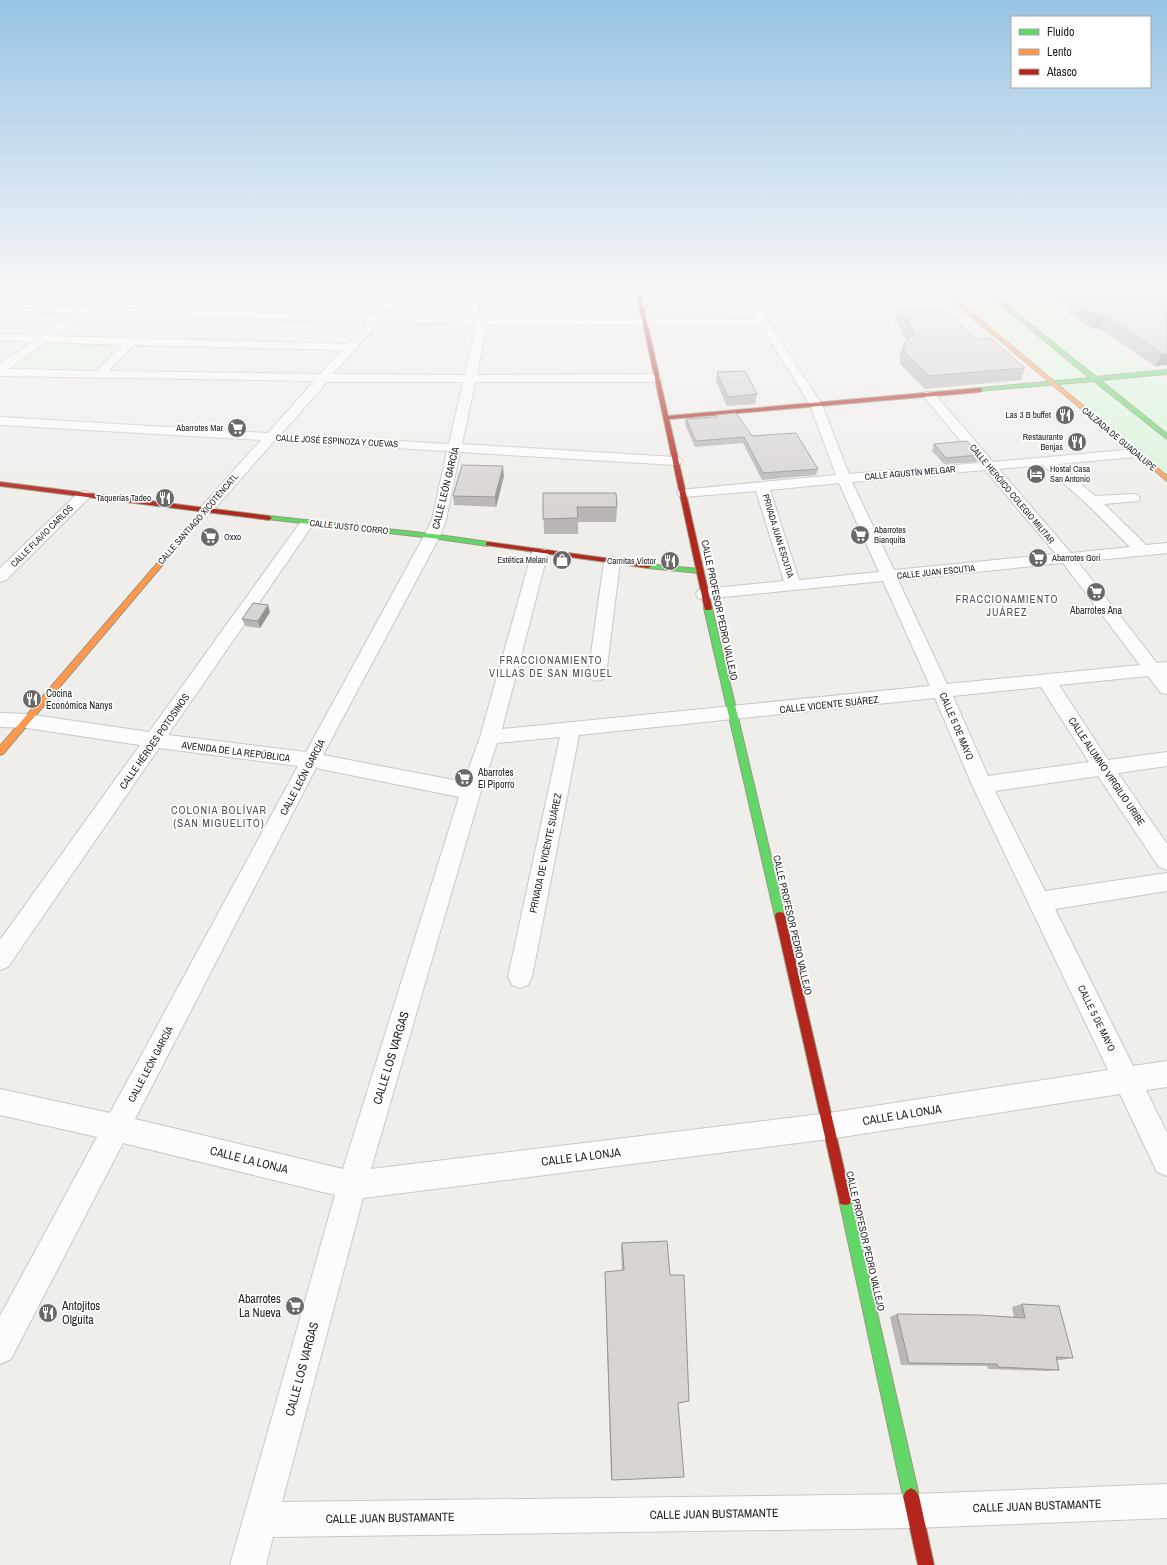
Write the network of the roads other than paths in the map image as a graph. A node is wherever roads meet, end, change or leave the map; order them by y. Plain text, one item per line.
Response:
1 (10, 364) edge
2 (110, 364) edge
3 (337, 364) edge
4 (474, 364) edge
5 (653, 364) edge
6 (790, 364) edge
7 (1028, 364) edge
8 (1075, 364) edge
9 (0, 371) edge
10 (1167, 372) edge
11 (99, 375) junction
12 (325, 378) junction
13 (656, 378) junction
14 (471, 379) junction
15 (1093, 379) junction
16 (1050, 383) junction
17 (929, 395) junction
18 (816, 405) junction
19 (666, 418) junction
20 (0, 421) edge
21 (270, 437) junction
22 (1167, 437) edge
23 (455, 447) junction
24 (1135, 453) junction
25 (675, 461) junction
26 (1046, 461) junction
27 (988, 466) junction
28 (844, 479) junction
29 (1167, 479) edge
30 (0, 484) edge
31 (762, 486) junction
32 (684, 493) junction
33 (84, 495) junction
34 (1133, 498) dead end
35 (1092, 501) junction
36 (206, 510) junction
37 (307, 523) junction
38 (432, 536) junction
39 (1167, 548) edge
40 (1143, 551) junction
41 (540, 552) junction
42 (1067, 558) junction
43 (612, 562) junction
44 (699, 571) junction
45 (0, 577) edge
46 (890, 577) junction
47 (793, 585) junction
48 (704, 594) junction
49 (1159, 669) edge
50 (597, 675) dead end
51 (1048, 682) junction
52 (1167, 688) edge
53 (942, 692) junction
54 (732, 714) junction
55 (0, 720) edge
56 (27, 721) junction
57 (571, 729) junction
58 (490, 737) junction
59 (155, 740) junction
60 (0, 752) edge
61 (1167, 759) edge
62 (311, 760) junction
63 (1104, 769) junction
64 (982, 785) junction
65 (471, 791) junction
66 (1167, 861) edge
67 (1167, 882) edge
68 (1039, 902) junction
69 (0, 959) edge
70 (520, 977) dead end
71 (1167, 1074) edge
72 (1129, 1081) junction
73 (0, 1102) edge
74 (829, 1126) junction
75 (116, 1128) junction
76 (1167, 1162) edge
77 (352, 1185) junction
78 (0, 1348) edge
79 (1167, 1501) edge
80 (914, 1511) junction
81 (260, 1520) junction
82 (248, 1565) edge
83 (926, 1565) edge

1 - 9 street
2 - 11 street
3 - 12 street, CALLE SANTIAGO XICOTÉNCATL
4 - 14 street, CALLE LEÓN GARCÍA
5 - 13 street, CALLE PROFESOR PEDRO VALLEJO
6 - 18 street, CALLE 5 DE MAYO
7 - 16 street, CALZADA DE GUADALUPE
8 - 15 street
9 - 11 street
10 - 15 street
11 - 12 street
12 - 14 street
12 - 21 street, CALLE SANTIAGO XICOTÉNCATL
13 - 14 street
13 - 19 street, CALLE PROFESOR PEDRO VALLEJO
14 - 23 street, CALLE LEÓN GARCÍA
15 - 16 street
15 - 22 street
16 - 17 street
16 - 24 street, CALZADA DE GUADALUPE
17 - 18 street
17 - 27 street, CALLE HERÓICO COLEGIO MILITAR
18 - 19 street
18 - 28 street, CALLE 5 DE MAYO
19 - 25 street, CALLE PROFESOR PEDRO VALLEJO
20 - 21 street, CALLE JOSÉ ESPINOZA Y CUEVAS
21 - 23 street, CALLE JOSÉ ESPINOZA Y CUEVAS
21 - 36 street, CALLE SANTIAGO XICOTÉNCATL
23 - 25 street, CALLE JOSÉ ESPINOZA Y CUEVAS
23 - 38 street, CALLE LEÓN GARCÍA
24 - 26 street, CALLE AGUSTÍN MELGAR
24 - 29 street, CALZADA DE GUADALUPE
25 - 32 street, CALLE PROFESOR PEDRO VALLEJO
26 - 27 street, CALLE AGUSTÍN MELGAR
26 - 35 street
27 - 28 street, CALLE AGUSTÍN MELGAR
27 - 42 street, CALLE HERÓICO COLEGIO MILITAR
28 - 31 street, CALLE AGUSTÍN MELGAR
28 - 46 street, CALLE 5 DE MAYO
30 - 33 street, CALLE JUSTO CORRO
31 - 32 street, CALLE AGUSTÍN MELGAR
31 - 47 street, PRIVADA JUAN ESCUTIA
32 - 44 street, CALLE PROFESOR PEDRO VALLEJO
33 - 36 street, CALLE JUSTO CORRO
33 - 45 street, CALLE FLAVIO CARLOS
34 - 35 street
35 - 40 street
36 - 37 street, CALLE JUSTO CORRO
36 - 56 street, CALLE SANTIAGO XICOTÉNCATL
37 - 38 street, CALLE JUSTO CORRO
37 - 59 street, CALLE HÉROES POTOSINOS
38 - 41 street, CALLE JUSTO CORRO
38 - 62 street, CALLE LEÓN GARCÍA
39 - 40 street, CALLE JUAN ESCUTIA
40 - 42 street, CALLE JUAN ESCUTIA
41 - 43 street, CALLE JUSTO CORRO
41 - 58 street, CALLE LOS VARGAS
42 - 46 street, CALLE JUAN ESCUTIA
42 - 49 street, CALLE HERÓICO COLEGIO MILITAR
43 - 44 street, CALLE JUSTO CORRO
43 - 50 street
44 - 48 street, CALLE PROFESOR PEDRO VALLEJO
46 - 47 street, CALLE JUAN ESCUTIA
46 - 53 street, CALLE 5 DE MAYO
47 - 48 street, CALLE JUAN ESCUTIA
48 - 54 street, CALLE PROFESOR PEDRO VALLEJO
49 - 51 street, CALLE VICENTE SUÁREZ
49 - 52 street, CALLE HERÓICO COLEGIO MILITAR
51 - 53 street, CALLE VICENTE SUÁREZ
51 - 63 street, CALLE ALUMNO VIRGILIO URIBE
53 - 54 street, CALLE VICENTE SUÁREZ
53 - 64 street, CALLE 5 DE MAYO
54 - 57 street, CALLE VICENTE SUÁREZ
54 - 74 street, CALLE PROFESOR PEDRO VALLEJO
55 - 56 street, AVENIDA DE LA REPÚBLICA
56 - 59 street, AVENIDA DE LA REPÚBLICA
56 - 60 street, CALLE SANTIAGO XICOTÉNCATL
57 - 58 street, CALLE VICENTE SUÁREZ
57 - 70 street, PRIVADA DE VICENTE SUÁREZ
58 - 65 street, CALLE LOS VARGAS
59 - 62 street, AVENIDA DE LA REPÚBLICA
59 - 69 street, CALLE HÉROES POTOSINOS
61 - 63 street
62 - 65 street, AVENIDA DE LA REPÚBLICA
62 - 75 street, CALLE LEÓN GARCÍA
63 - 64 street
63 - 66 street, CALLE ALUMNO VIRGILIO URIBE
64 - 68 street, CALLE 5 DE MAYO
65 - 77 street, CALLE LOS VARGAS
67 - 68 street
68 - 72 street, CALLE 5 DE MAYO
71 - 72 street, CALLE LA LONJA
72 - 74 street, CALLE LA LONJA
72 - 76 street, CALLE 5 DE MAYO
73 - 75 street, CALLE LA LONJA
74 - 77 street, CALLE LA LONJA
74 - 80 street, CALLE PROFESOR PEDRO VALLEJO
75 - 77 street, CALLE LA LONJA
75 - 78 street, CALLE LEÓN GARCÍA
77 - 81 street, CALLE LOS VARGAS
79 - 80 street, CALLE JUAN BUSTAMANTE
80 - 81 street, CALLE JUAN BUSTAMANTE
80 - 83 street, CALLE PROFESOR PEDRO VALLEJO
81 - 82 street, CALLE LOS VARGAS

